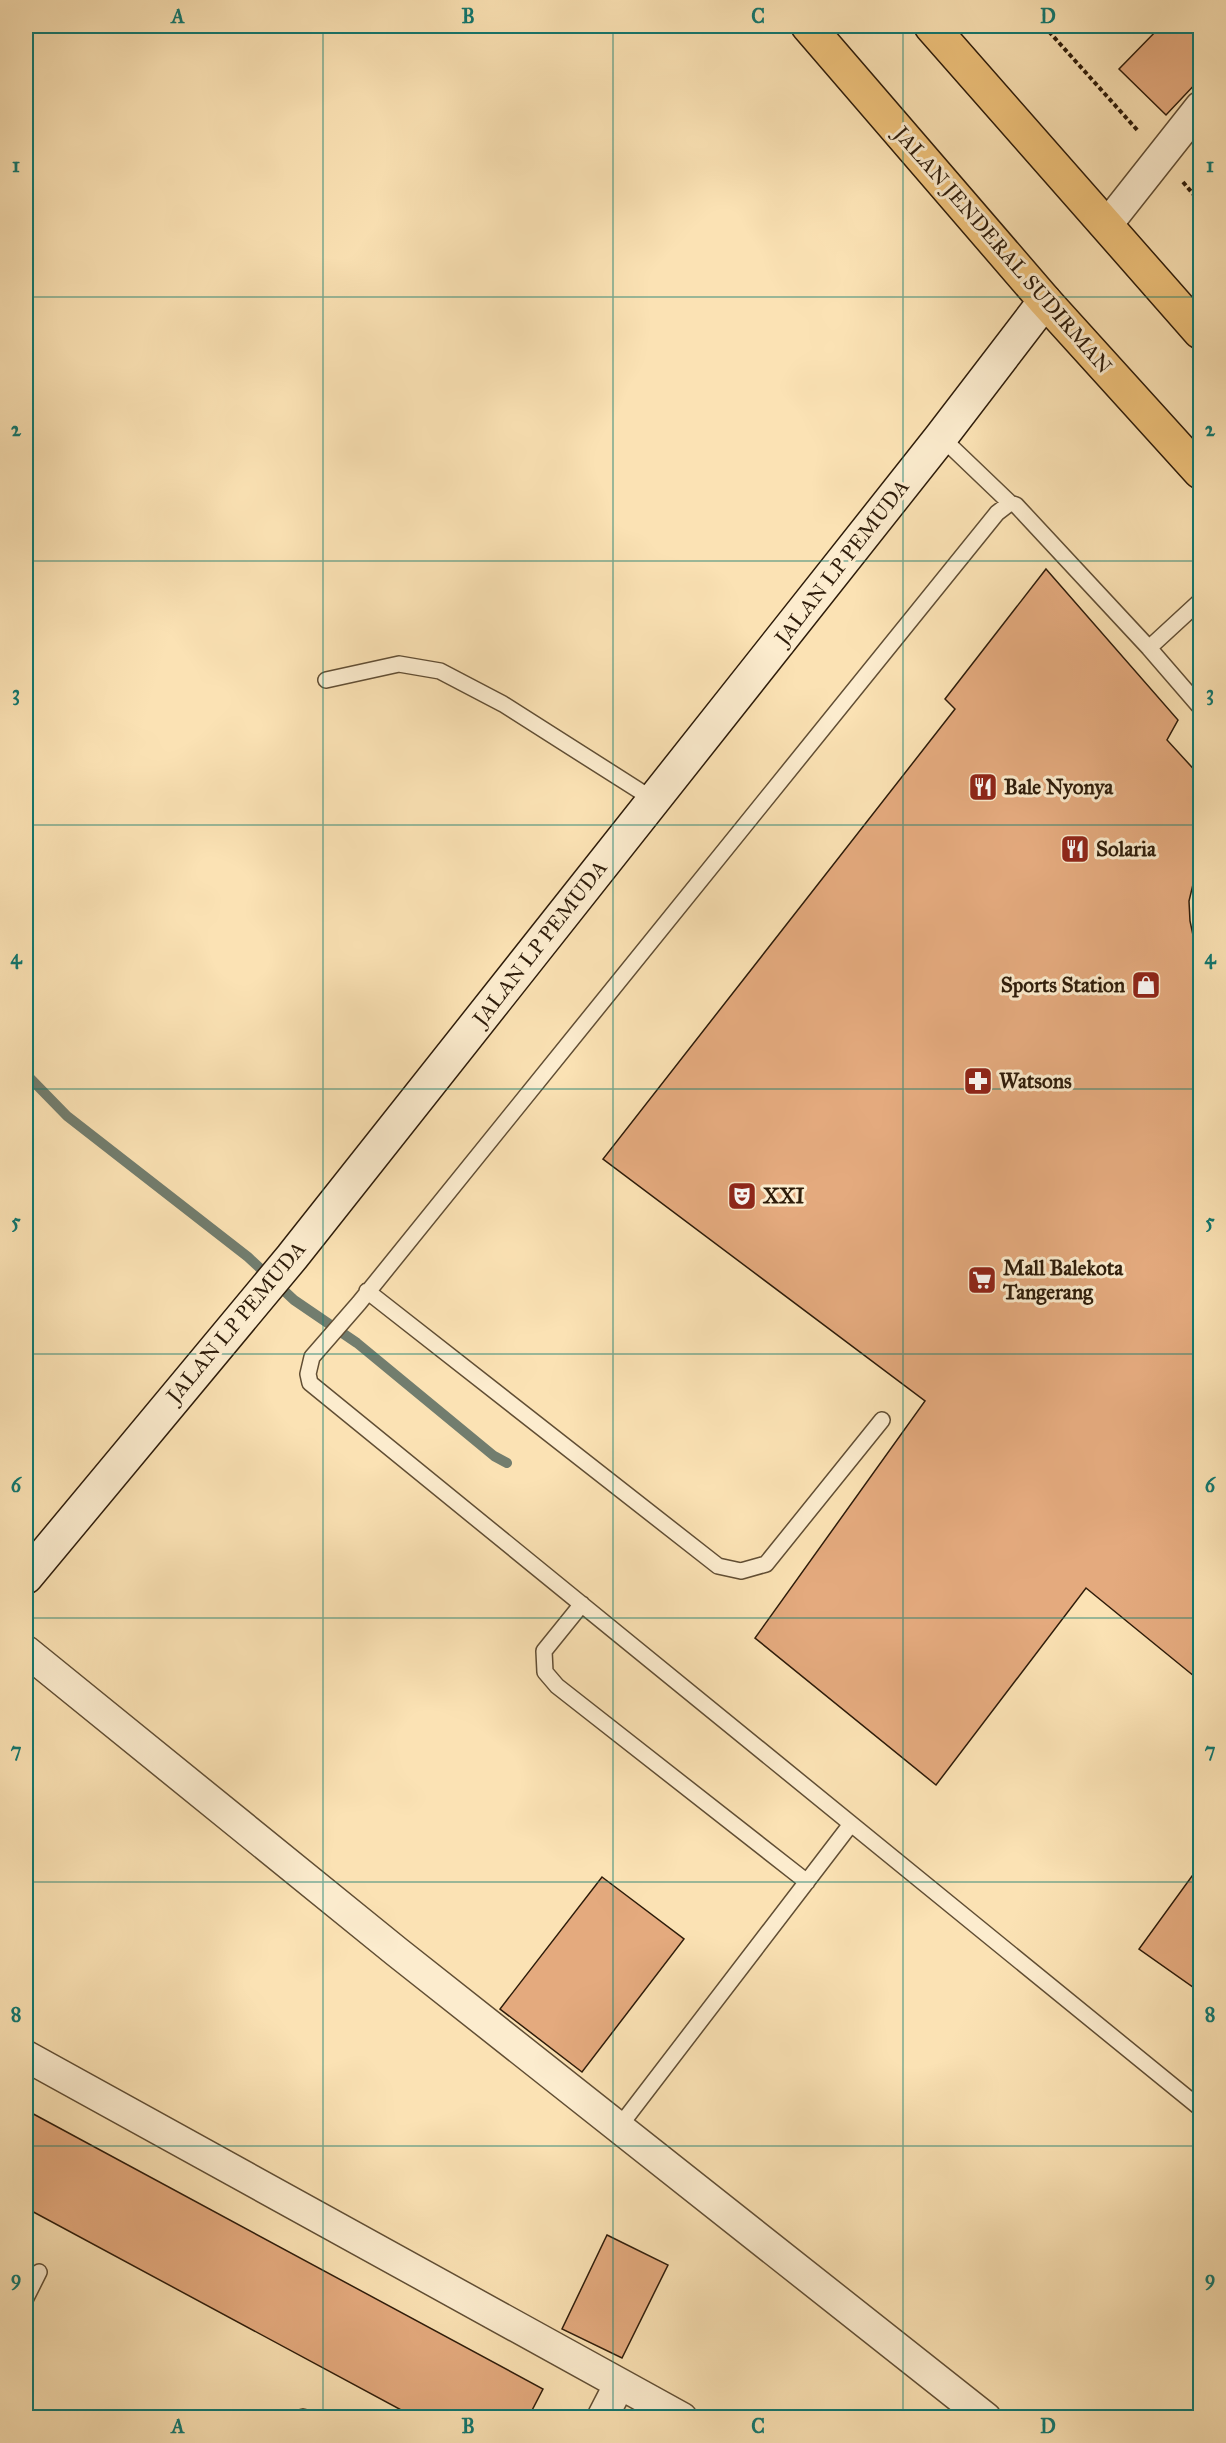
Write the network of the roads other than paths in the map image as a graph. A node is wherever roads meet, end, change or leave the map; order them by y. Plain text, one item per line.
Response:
1 (808, 26) edge
2 (931, 26) edge
3 (1200, 107) edge
4 (1106, 225) junction
5 (1045, 301) junction
6 (1200, 332) edge
7 (941, 437) junction
8 (1200, 472) edge
9 (1010, 503) junction
10 (1200, 601) edge
11 (1149, 648) junction
12 (326, 680) dead end
13 (1200, 707) edge
14 (654, 800) junction
15 (363, 1297) junction
16 (882, 1420) dead end
17 (26, 1577) edge
18 (582, 1604) junction
19 (26, 1651) edge
20 (851, 1824) junction
21 (807, 1882) junction
22 (26, 2056) edge
23 (1200, 2108) edge
24 (619, 2127) junction
25 (39, 2272) dead end
26 (26, 2298) edge
27 (619, 2385) junction
28 (602, 2418) edge
29 (682, 2418) edge
30 (986, 2418) edge

1 - 5 main road, JALAN JENDERAL SUDIRMAN
2 - 4 main road
3 - 4 street
4 - 6 main road
5 - 7 street, JALAN LP PEMUDA
5 - 8 main road, JALAN JENDERAL SUDIRMAN
7 - 9 lane
7 - 14 street, JALAN LP PEMUDA
9 - 11 lane
9 - 15 lane
10 - 11 lane
11 - 13 lane
12 - 14 lane
14 - 17 street, JALAN LP PEMUDA
15 - 16 lane
15 - 18 lane
18 - 20 lane
18 - 21 lane
19 - 24 street
20 - 21 lane
20 - 23 lane
21 - 24 lane
22 - 27 street
24 - 30 street
25 - 26 lane
27 - 28 street
27 - 29 street

